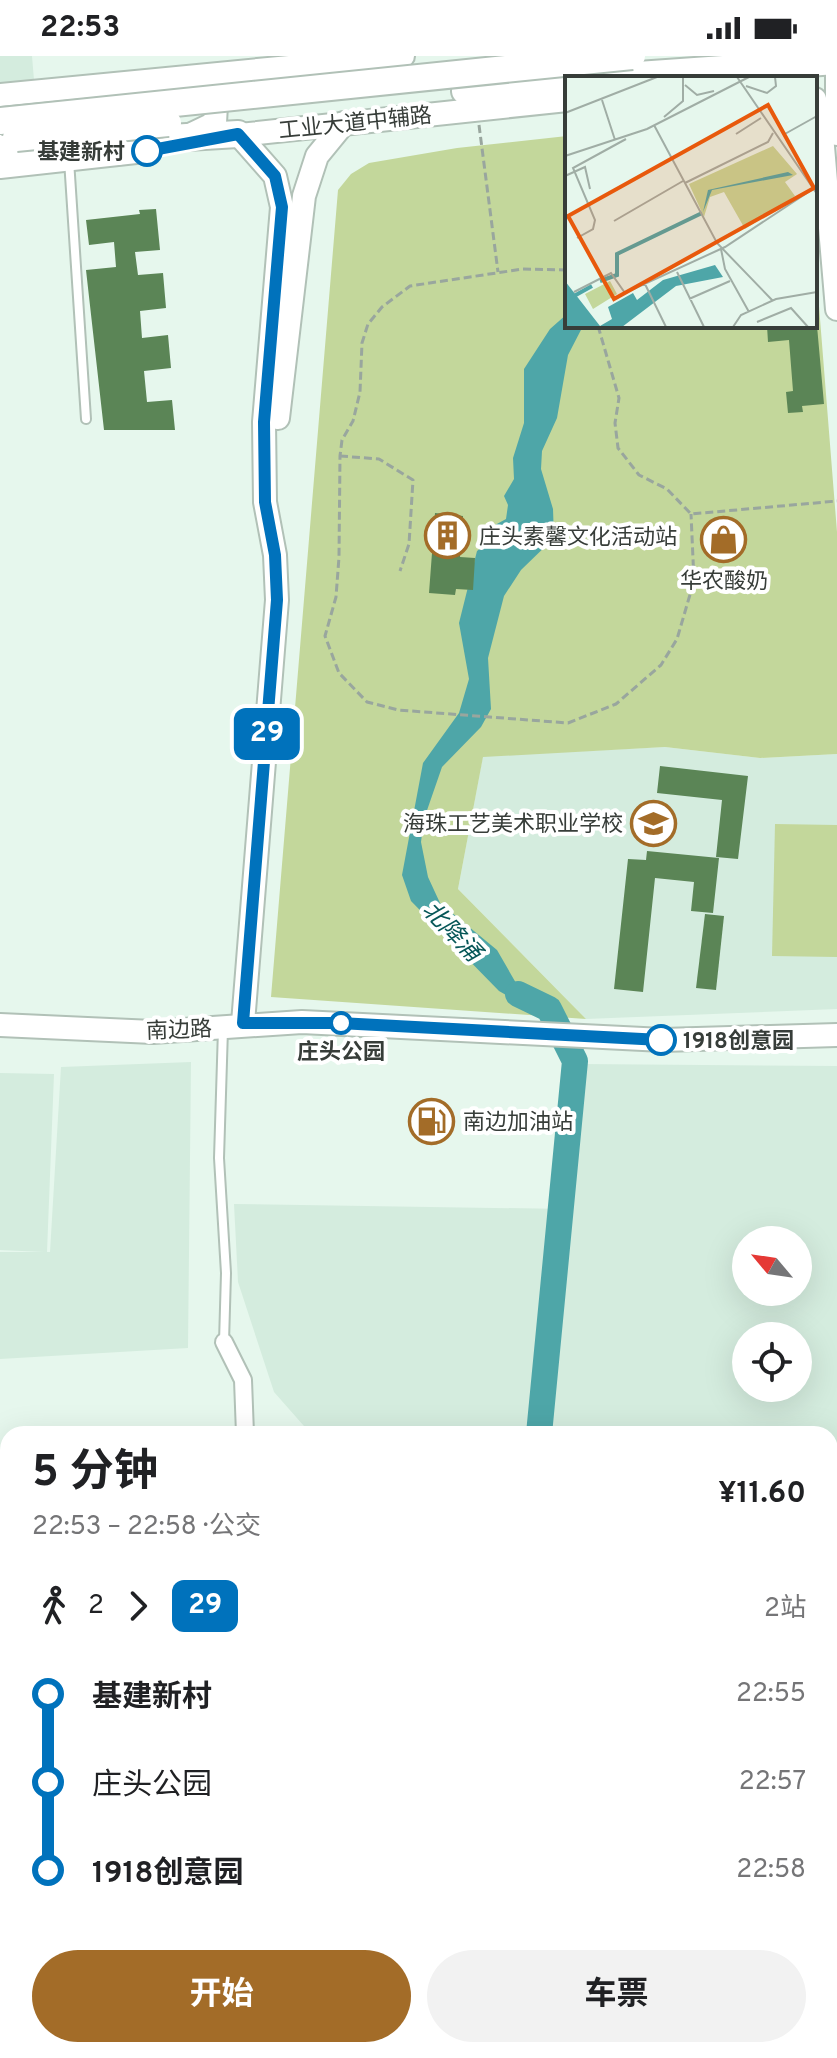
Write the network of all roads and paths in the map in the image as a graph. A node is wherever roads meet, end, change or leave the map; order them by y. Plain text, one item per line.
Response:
1 (403, 56) edge
2 (632, 56) edge
3 (293, 61) edge
4 (837, 61) edge
5 (709, 70) junction
6 (793, 72) edge
7 (837, 73) edge
8 (624, 76) edge
9 (690, 76) edge
10 (181, 79) junction
11 (565, 81) edge
12 (0, 95) edge
13 (471, 100) junction
14 (565, 100) edge
15 (817, 109) edge
16 (0, 121) edge
17 (344, 123) junction
18 (238, 134) junction
19 (837, 134) edge
20 (174, 142) junction
21 (1, 150) edge
22 (69, 159) junction
23 (565, 270) edge
24 (498, 273) junction
25 (837, 309) edge
26 (599, 328) edge
27 (86, 419) dead end
28 (340, 456) junction
29 (837, 501) edge
30 (265, 502) junction
31 (691, 514) junction
32 (400, 571) dead end
33 (0, 1025) edge
34 (233, 1026) junction
35 (837, 1035) edge
36 (224, 1342) joint
37 (245, 1426) edge

1 - 3 street
2 - 16 main road, bridge
3 - 10 street
4 - 6 main road
5 - 6 main road
5 - 8 main road
5 - 9 street
7 - 19 street
10 - 12 street
10 - 20 street
11 - 13 main road
13 - 14 street, 工业大道中辅路
13 - 17 street, 工业大道中辅路
13 - 21 main road, bridge
13 - 24 path
15 - 25 street
17 - 18 street, 工业大道中辅路
17 - 30 street
18 - 20 main road
18 - 30 street
20 - 21 main road
20 - 22 street
21 - 22 street
22 - 27 lane
23 - 24 path
24 - 28 path
26 - 31 path
28 - 31 path
28 - 32 path
29 - 31 path
30 - 34 street
33 - 34 street, 南边路
34 - 35 street, 南边路
34 - 36 lane
36 - 37 street

